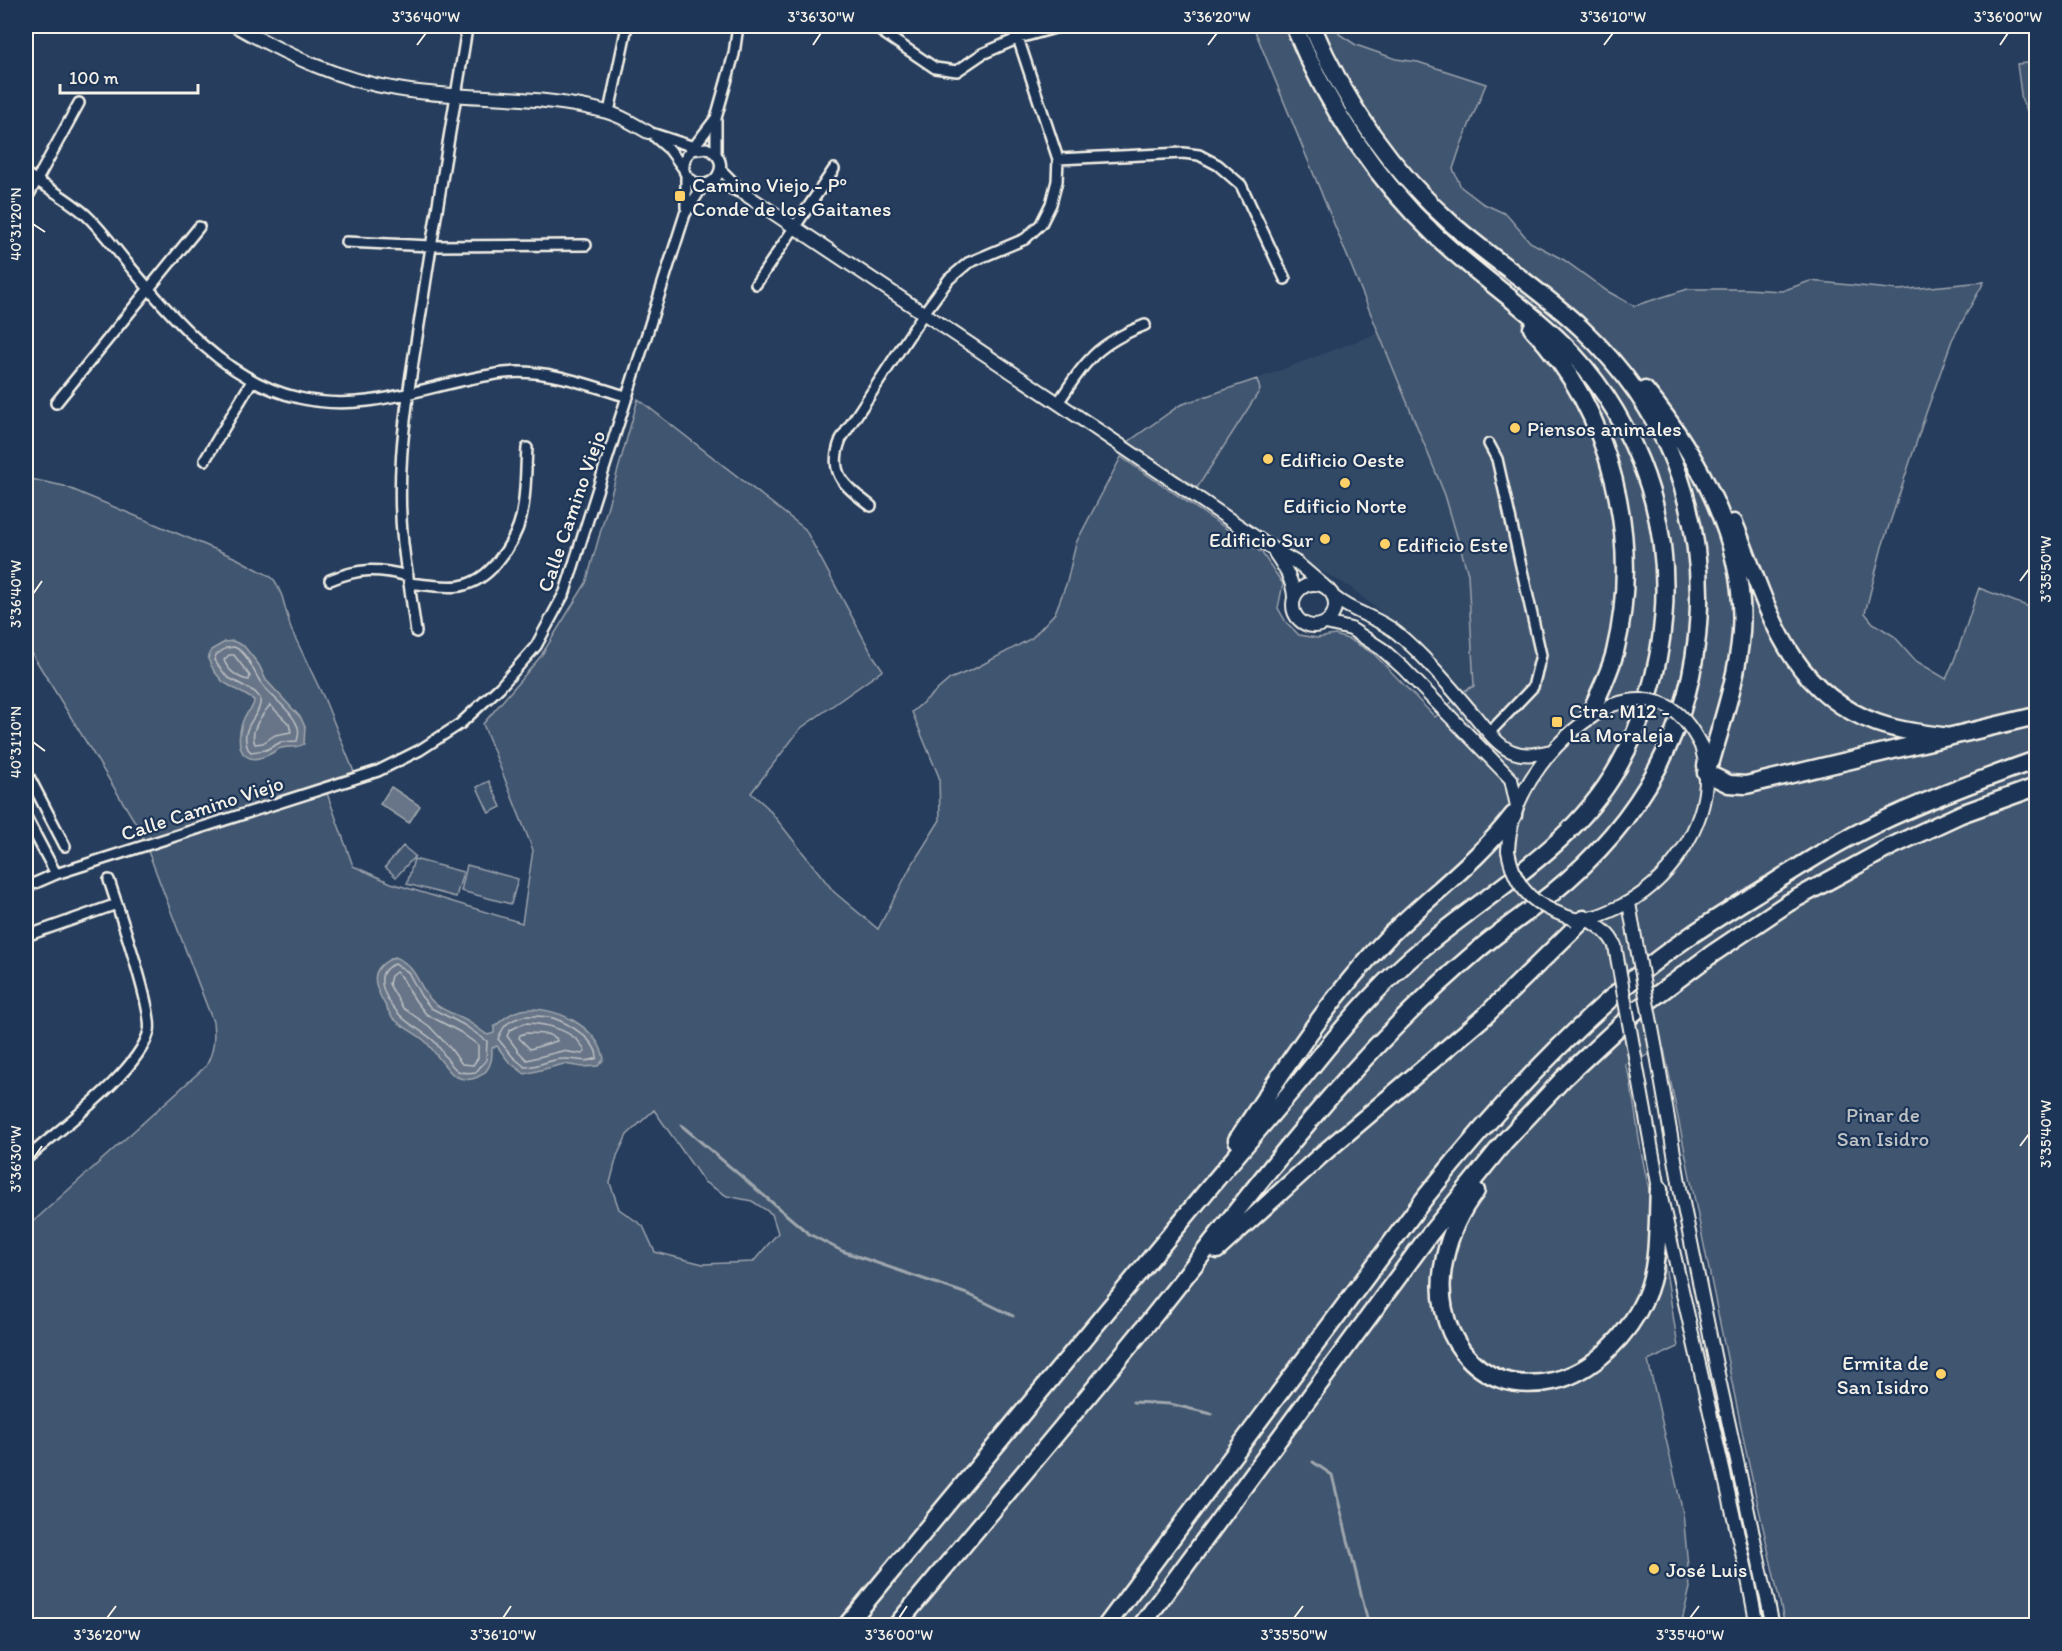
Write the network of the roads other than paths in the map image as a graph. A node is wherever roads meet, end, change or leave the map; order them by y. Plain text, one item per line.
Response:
1 (236, 26) edge
2 (627, 26) edge
3 (738, 26) edge
4 (873, 26) edge
5 (1014, 26) edge
6 (1062, 26) edge
7 (1294, 26) edge
8 (1312, 26) edge
9 (466, 28) dead end
10 (1019, 38) junction
11 (456, 95) junction
12 (79, 103) dead end
13 (609, 112) junction
14 (716, 118) junction
15 (648, 132) junction
16 (694, 148) junction
17 (716, 154) junction
18 (1058, 159) junction
19 (834, 169) dead end
20 (720, 170) junction
21 (685, 171) junction
22 (26, 174) edge
23 (36, 181) junction
24 (706, 183) junction
25 (748, 196) junction
26 (26, 200) edge
27 (685, 214) junction
28 (199, 227) dead end
29 (795, 227) junction
30 (345, 242) dead end
31 (586, 245) dead end
32 (431, 246) junction
33 (1285, 279) dead end
34 (756, 284) dead end
35 (148, 289) junction
36 (1510, 298) junction
37 (924, 314) junction
38 (1145, 325) dead end
39 (1604, 351) junction
40 (252, 381) junction
41 (408, 395) junction
42 (628, 397) junction
43 (56, 403) dead end
44 (1058, 403) junction
45 (1680, 437) junction
46 (1489, 444) dead end
47 (527, 448) dead end
48 (206, 460) dead end
49 (871, 506) dead end
50 (1273, 549) junction
51 (330, 580) dead end
52 (409, 580) junction
53 (1324, 586) junction
54 (1294, 597) junction
55 (1334, 597) junction
56 (1326, 623) junction
57 (416, 633) dead end
58 (1589, 716) junction
59 (2037, 716) edge
60 (1490, 733) junction
61 (1949, 736) junction
62 (1551, 751) junction
63 (2037, 760) edge
64 (1706, 770) junction
65 (26, 771) edge
66 (2037, 787) edge
67 (1515, 811) junction
68 (26, 817) edge
69 (65, 846) dead end
70 (56, 874) junction
71 (109, 880) dead end
72 (26, 887) edge
73 (1629, 903) junction
74 (117, 904) junction
75 (1582, 919) junction
76 (26, 936) edge
77 (1638, 1009) junction
78 (26, 1159) edge
79 (1212, 1184) junction
80 (1659, 1189) junction
81 (1152, 1318) junction
82 (846, 1626) edge
83 (896, 1626) edge
84 (1106, 1626) edge
85 (1141, 1626) edge
86 (1757, 1626) edge
87 (1773, 1626) edge

1 - 11 street
2 - 13 street
3 - 14 street
4 - 10 street
5 - 10 street
6 - 10 street
7 - 36 highway
8 - 39 highway
9 - 11 street
10 - 18 street
11 - 13 street
11 - 32 street
12 - 23 street
13 - 15 street
14 - 16 street
14 - 17 street
15 - 16 street
15 - 21 street
16 - 17 street
16 - 21 street
17 - 20 street
18 - 33 street
18 - 37 street
19 - 29 street
20 - 24 street
20 - 25 street
21 - 24 street
21 - 27 street, Calle Camino Viejo
22 - 23 street
23 - 26 street
23 - 35 street
24 - 25 street
24 - 27 street, Calle Camino Viejo
25 - 29 street
27 - 42 street, Calle Camino Viejo
28 - 35 street
29 - 34 street
29 - 37 street
30 - 32 street
31 - 32 street
32 - 41 street
35 - 40 street
35 - 43 street
36 - 58 highway
36 - 79 highway
37 - 44 street
37 - 49 street
38 - 44 street
39 - 45 highway
39 - 81 highway
40 - 41 street
40 - 48 street
41 - 42 street
41 - 52 street
42 - 70 street, Calle Camino Viejo
44 - 50 street
45 - 61 highway
45 - 64 highway
46 - 60 street
47 - 52 street
50 - 53 street
50 - 54 street
51 - 52 street
52 - 57 street
53 - 54 street
53 - 55 street
54 - 56 street
55 - 56 street
55 - 60 street
56 - 67 street
58 - 62 street
58 - 64 street, bridge
59 - 61 highway
60 - 62 street
61 - 64 highway
62 - 67 street
63 - 84 highway
64 - 73 street
65 - 69 street
66 - 77 highway
67 - 75 street, bridge
67 - 79 highway
68 - 70 street
70 - 72 street, Calle Camino Viejo
71 - 74 street
73 - 75 street
73 - 87 street, bridge
74 - 76 street
74 - 78 street
75 - 80 street, bridge
75 - 81 highway
77 - 80 highway
77 - 85 highway
79 - 82 highway
80 - 86 street
81 - 83 highway

